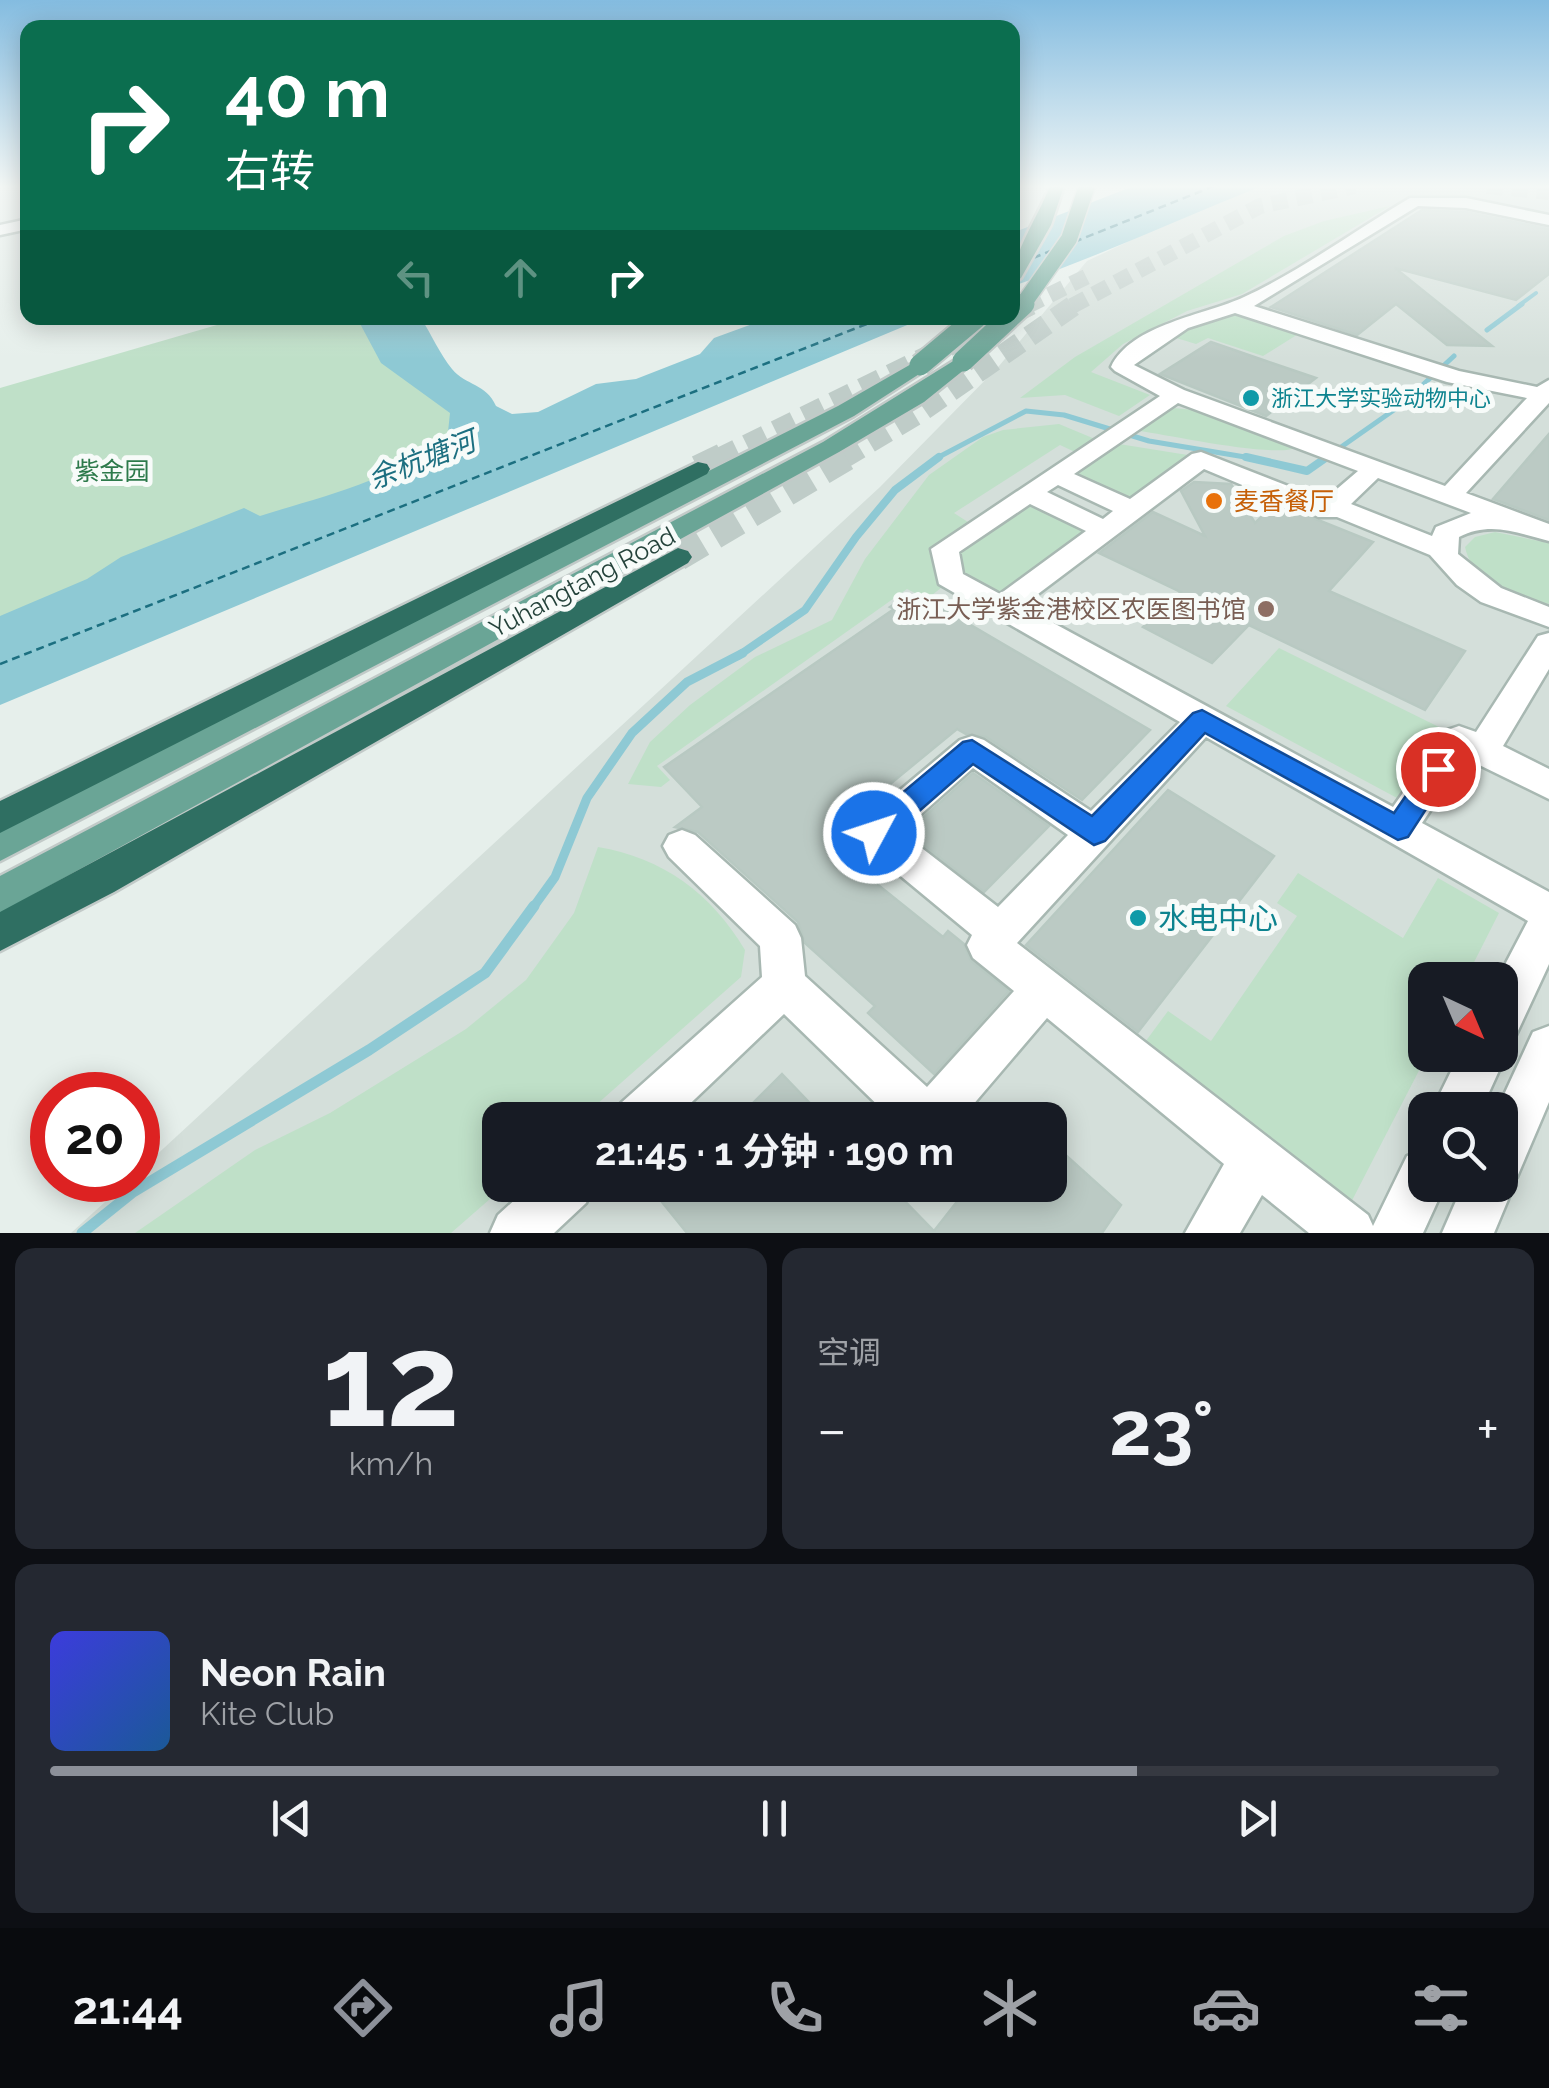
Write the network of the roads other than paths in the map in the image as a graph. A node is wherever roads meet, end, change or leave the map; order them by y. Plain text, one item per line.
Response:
1 (1065, 244) edge
2 (1344, 244) edge
3 (1238, 307) junction
4 (1020, 312) tunnel mouth
5 (968, 325) edge
6 (1007, 325) tunnel mouth
7 (1547, 392) edge
8 (1176, 394) junction
9 (1366, 464) junction
10 (698, 469) tunnel mouth
11 (1043, 484) junction
12 (1450, 496) junction
13 (1334, 506) junction
14 (1132, 510) junction
15 (1519, 522) junction
16 (1105, 530) junction
17 (1549, 533) edge
18 (1444, 551) junction
19 (678, 557) tunnel mouth
20 (1001, 607) junction
21 (1549, 617) edge
22 (1549, 642) edge
23 (1535, 695) edge
24 (1202, 720) junction
25 (1482, 751) junction
26 (1549, 785) edge
27 (0, 818) edge
28 (1398, 829) junction
29 (1094, 833) junction
30 (0, 845) edge
31 (682, 846) dead end
32 (0, 896) edge
33 (1549, 912) edge
34 (1549, 920) edge
35 (0, 932) edge
36 (1000, 932) junction
37 (1518, 983) edge
38 (784, 986) junction
39 (1044, 989) junction
40 (1549, 1048) edge
41 (658, 1102) edge
42 (909, 1102) edge
43 (944, 1102) edge
44 (1518, 1119) edge
45 (1256, 1158) junction
46 (550, 1202) edge
47 (1411, 1202) edge
48 (1482, 1202) edge
49 (516, 1233) edge
50 (1211, 1233) edge
51 (1350, 1233) edge
52 (1396, 1233) edge
53 (1468, 1233) edge

1 - 4 main road, Yuhangtang Road, bridge
2 - 3 street
3 - 7 street
3 - 8 street
5 - 30 main road, Yuhangtang Road, bridge
6 - 32 main road, Yuhangtang Road, bridge
7 - 12 street
8 - 9 street
8 - 11 street
9 - 12 street
9 - 13 street
10 - 27 highway
11 - 14 street
11 - 16 street
11 - 20 street
12 - 15 street
13 - 14 street
13 - 18 street
14 - 16 street
15 - 17 street
15 - 18 street
16 - 20 street
18 - 21 street
19 - 35 highway
20 - 24 street
22 - 23 street
23 - 25 street
24 - 28 street
24 - 29 street
25 - 26 street
25 - 28 street
28 - 33 street
29 - 36 street
29 - 36 street
31 - 38 street
34 - 37 street
36 - 39 street
38 - 41 street
38 - 42 street
39 - 43 street
39 - 45 street
40 - 44 street
45 - 50 street
45 - 51 street
46 - 49 street
47 - 52 street
48 - 53 street

